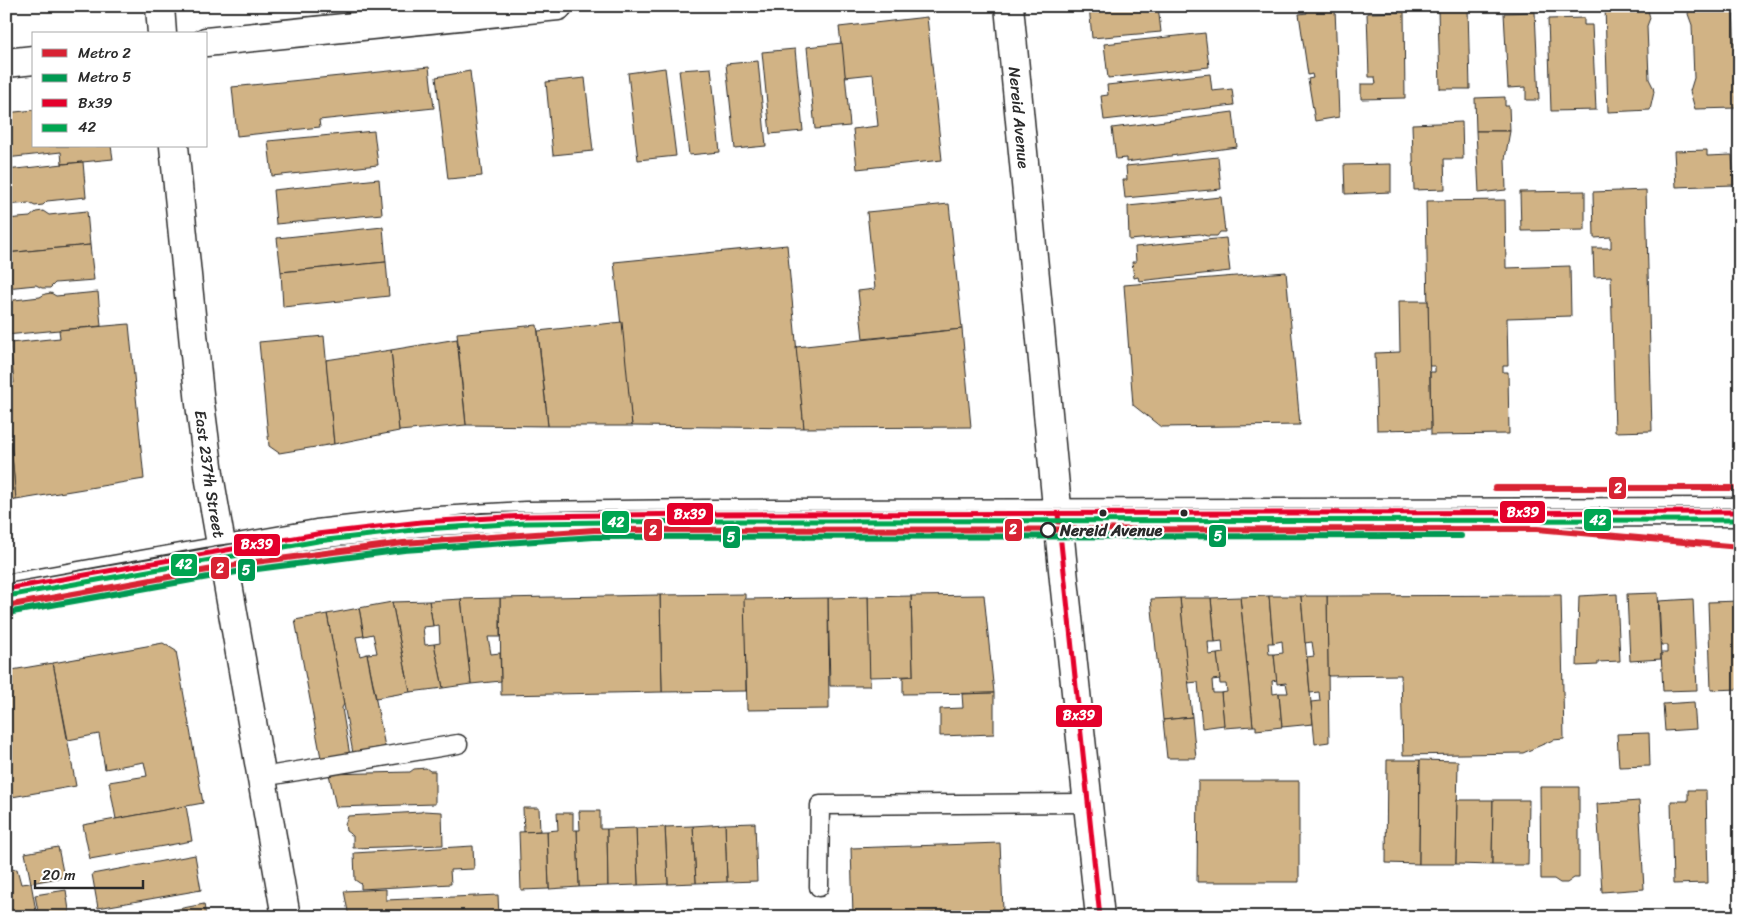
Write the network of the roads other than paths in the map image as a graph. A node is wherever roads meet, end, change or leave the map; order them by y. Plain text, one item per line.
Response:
1 (160, 6) edge
2 (558, 6) edge
3 (1009, 6) edge
4 (162, 32) edge
5 (208, 42) edge
6 (32, 60) edge
7 (6, 62) edge
8 (174, 148) edge
9 (1740, 512) edge
10 (1058, 514) junction
11 (221, 550) junction
12 (6, 589) edge
13 (458, 744) dead end
14 (262, 777) junction
15 (1088, 803) junction
16 (819, 887) dead end
17 (286, 917) edge
18 (1100, 917) edge

1 - 4 main road
2 - 5 main road
3 - 10 main road, Nereid Avenue
6 - 7 main road
8 - 11 main road, East 237th Street
9 - 10 main road
10 - 11 main road
10 - 15 main road, Nereid Avenue
11 - 12 main road
11 - 14 main road, East 237th Street
13 - 14 lane
14 - 17 main road, East 237th Street
15 - 16 lane
15 - 18 main road, Nereid Avenue

